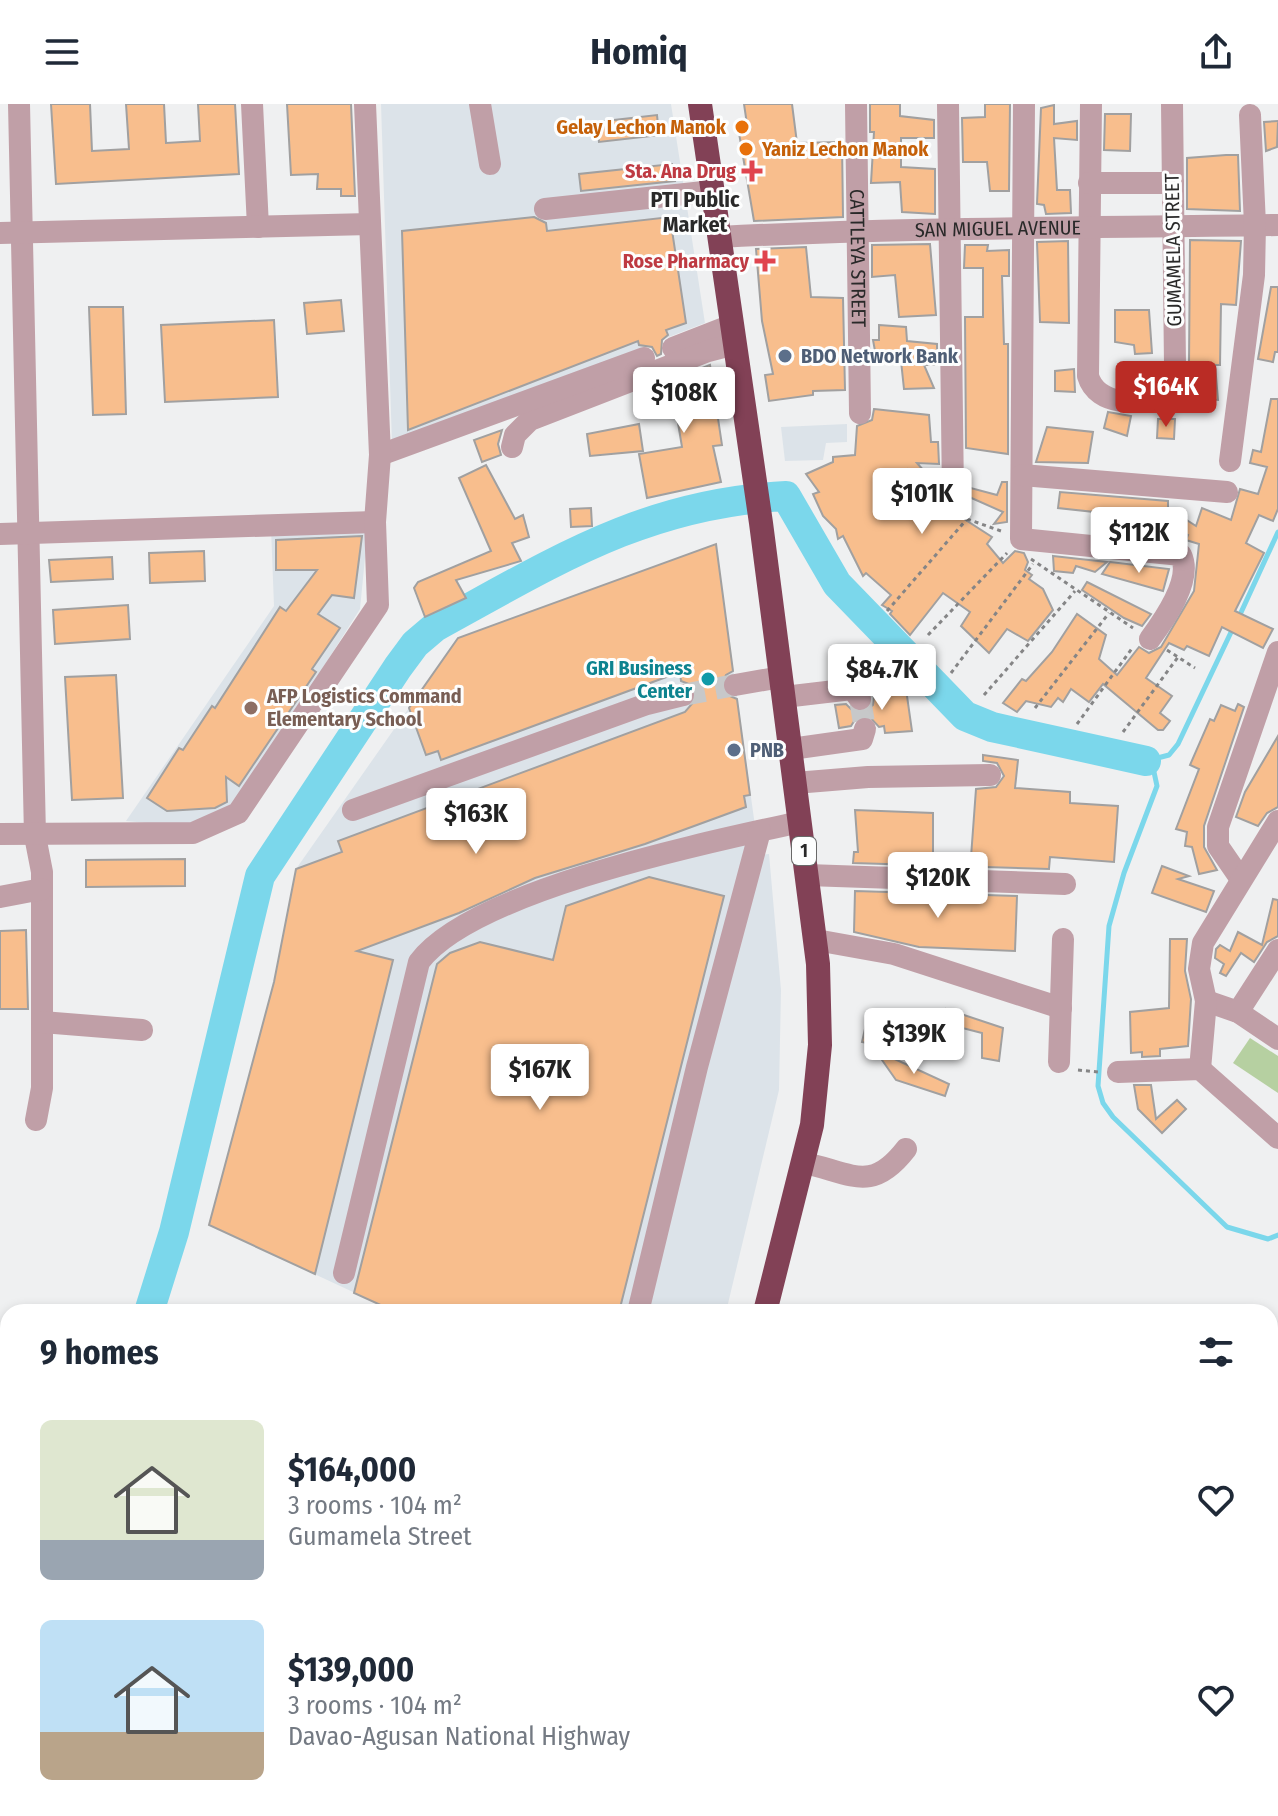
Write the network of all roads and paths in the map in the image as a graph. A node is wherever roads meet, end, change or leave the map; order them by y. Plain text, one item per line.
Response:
1 (19, 104) edge
2 (252, 104) edge
3 (365, 104) edge
4 (480, 104) edge
5 (700, 104) edge
6 (856, 104) edge
7 (948, 104) edge
8 (1024, 104) edge
9 (1091, 104) edge
10 (1172, 104) edge
11 (1250, 115) dead end
12 (490, 164) dead end
13 (1089, 183) junction
14 (1173, 183) junction
15 (713, 191) junction
16 (545, 209) dead end
17 (370, 224) junction
18 (1267, 225) edge
19 (258, 227) junction
20 (859, 229) junction
21 (948, 229) junction
22 (1024, 229) junction
23 (1088, 229) junction
24 (1173, 229) junction
25 (11, 233) edge
26 (720, 237) junction
27 (734, 335) junction
28 (673, 348) dead end
29 (644, 358) dead end
30 (860, 413) dead end
31 (512, 447) dead end
32 (380, 455) junction
33 (1230, 461) dead end
34 (1022, 475) junction
35 (1227, 492) dead end
36 (953, 495) joint
37 (967, 519) junction
38 (375, 522) junction
39 (28, 533) junction
40 (0, 534) edge
41 (1021, 539) junction
42 (1033, 564) junction
43 (1075, 591) junction
44 (887, 611) dead end
45 (1109, 613) junction
46 (928, 635) dead end
47 (1146, 637) junction
48 (1278, 652) edge
49 (1178, 657) junction
50 (1195, 668) dead end
51 (951, 673) dead end
52 (735, 685) tunnel mouth
53 (782, 687) junction
54 (683, 695) tunnel mouth
55 (984, 695) dead end
56 (1271, 697) edge
57 (860, 699) dead end
58 (1035, 708) dead end
59 (1077, 724) dead end
60 (865, 729) dead end
61 (1123, 732) dead end
62 (791, 749) junction
63 (990, 775) dead end
64 (795, 783) junction
65 (353, 810) dead end
66 (1278, 821) edge
67 (800, 822) junction
68 (760, 831) junction
69 (0, 834) edge
70 (35, 836) junction
71 (807, 875) junction
72 (1240, 878) junction
73 (1065, 884) dead end
74 (42, 889) junction
75 (0, 897) edge
76 (1063, 939) dead end
77 (816, 940) junction
78 (1278, 950) edge
79 (1206, 1001) junction
80 (1061, 1008) junction
81 (1238, 1012) junction
82 (42, 1022) junction
83 (142, 1030) dead end
84 (1278, 1039) edge
85 (1059, 1062) dead end
86 (1200, 1069) junction
87 (1118, 1072) dead end
88 (36, 1120) dead end
89 (1278, 1138) edge
90 (906, 1149) dead end
91 (805, 1163) junction
92 (344, 1273) dead end
93 (640, 1304) edge
94 (767, 1304) edge

1 - 25 street
2 - 19 street
3 - 17 street
4 - 12 street
5 - 15 highway, 1
6 - 20 street, CATTLEYA STREET
7 - 21 street
8 - 22 street
9 - 13 street
10 - 14 street, GUMAMELA STREET
11 - 18 street
13 - 14 street
13 - 23 street
14 - 24 street, GUMAMELA STREET
15 - 16 street
15 - 26 highway, 1
17 - 19 street
17 - 32 street
18 - 24 street, SAN MIGUEL AVENUE
18 - 33 street
19 - 25 street
20 - 21 street, SAN MIGUEL AVENUE
20 - 26 street, SAN MIGUEL AVENUE
20 - 30 street, CATTLEYA STREET
21 - 22 street, SAN MIGUEL AVENUE
21 - 36 street
22 - 23 street, SAN MIGUEL AVENUE
22 - 34 street
23 - 24 street, SAN MIGUEL AVENUE
23 - 24 street, GUMAMELA STREET
25 - 39 street
26 - 27 highway, 1
27 - 28 street
27 - 31 street
27 - 53 highway, 1
29 - 32 street
32 - 38 street
34 - 35 street
34 - 41 street
36 - 37 path
37 - 41 path
37 - 44 path
38 - 39 street
38 - 70 street
39 - 40 street
39 - 70 street
41 - 42 path
41 - 46 path
41 - 47 street
42 - 43 path
42 - 51 path
43 - 45 path
43 - 55 path
45 - 47 path
45 - 58 path
47 - 49 path
47 - 59 path
48 - 56 street
49 - 50 path
49 - 61 path
52 - 53 street
53 - 57 street
53 - 62 highway, 1
54 - 65 street
56 - 72 street
60 - 62 street
62 - 64 highway, 1
63 - 64 street
64 - 67 highway, 1
66 - 72 street
67 - 68 street
67 - 71 highway, 1
68 - 92 street
68 - 93 street
69 - 70 street
70 - 74 street
71 - 73 street
71 - 77 highway, 1
72 - 79 street
74 - 75 street
74 - 82 street
76 - 80 street
77 - 80 street
77 - 91 highway, 1
78 - 81 street
79 - 81 street
79 - 86 street
80 - 85 street
81 - 84 street
82 - 83 street
82 - 88 street
86 - 87 street
86 - 89 street
90 - 91 street
91 - 94 highway, 1

